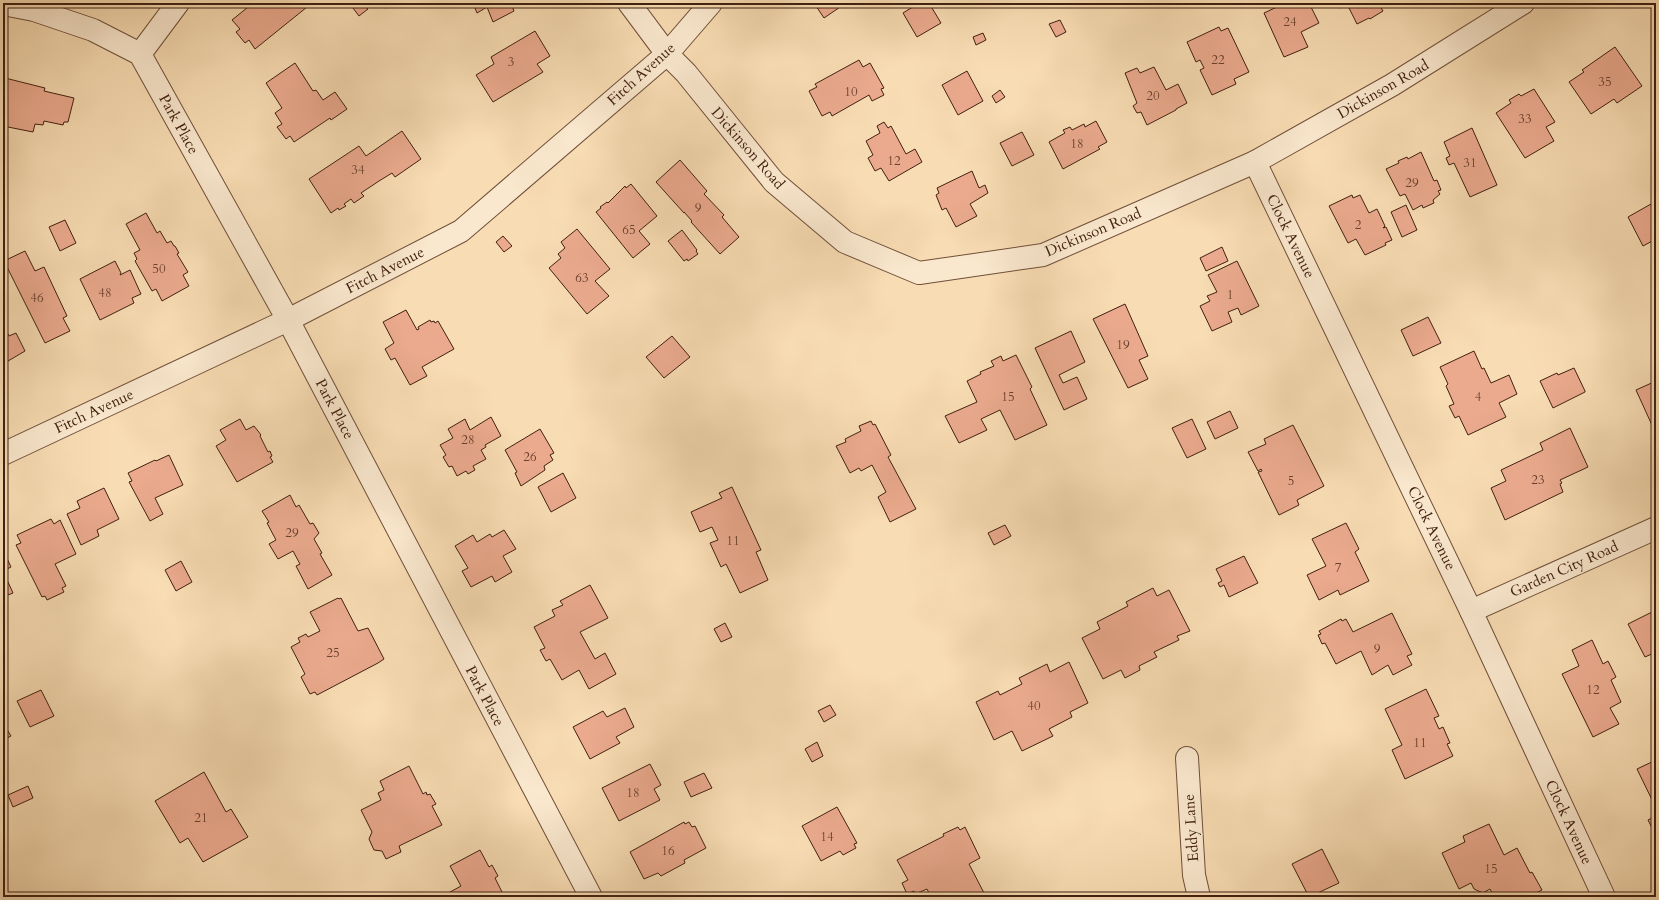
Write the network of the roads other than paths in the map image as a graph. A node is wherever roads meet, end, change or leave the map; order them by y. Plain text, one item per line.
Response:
1 (178, 3) edge
2 (629, 3) edge
3 (711, 3) edge
4 (1523, 3) edge
5 (3, 4) edge
6 (140, 54) junction
7 (667, 54) junction
8 (1255, 162) junction
9 (288, 320) junction
10 (3, 454) edge
11 (1656, 528) edge
12 (1471, 611) junction
13 (1187, 758) dead end
14 (591, 897) edge
15 (1199, 897) edge
16 (1604, 897) edge

1 - 6 street
2 - 7 street, Dickinson Road
3 - 7 street, Fitch Avenue
4 - 8 street, Dickinson Road
5 - 6 street
6 - 9 street, Park Place
7 - 8 street, Dickinson Road
7 - 9 street, Fitch Avenue
8 - 12 street, Clock Avenue
9 - 10 street, Fitch Avenue
9 - 14 street, Park Place
11 - 12 street, Garden City Road
12 - 16 street, Clock Avenue
13 - 15 street, Eddy Lane

